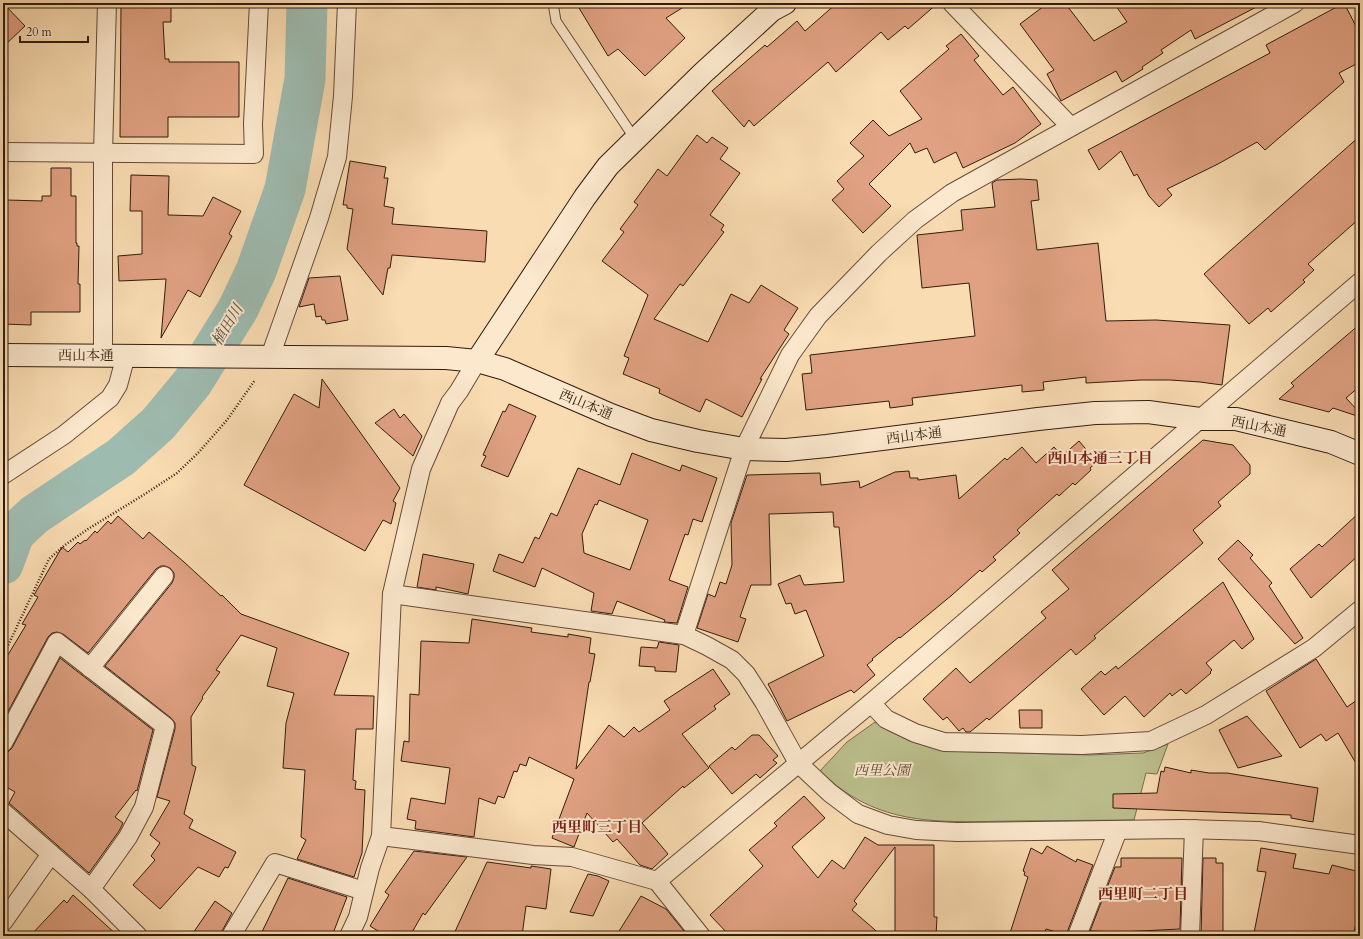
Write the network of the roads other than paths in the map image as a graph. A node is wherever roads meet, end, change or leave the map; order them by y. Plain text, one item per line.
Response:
1 (106, 3) edge
2 (259, 3) edge
3 (347, 3) edge
4 (553, 3) edge
5 (785, 3) edge
6 (952, 3) edge
7 (1295, 3) edge
8 (1070, 126) junction
9 (634, 139) junction
10 (3, 152) edge
11 (103, 153) junction
12 (1360, 282) edge
13 (3, 355) edge
14 (103, 355) junction
15 (126, 355) junction
16 (266, 357) junction
17 (477, 361) junction
18 (1200, 419) junction
19 (744, 449) junction
20 (1360, 454) edge
21 (3, 475) edge
22 (164, 576) dead end
23 (392, 594) junction
24 (1360, 610) edge
25 (684, 634) junction
26 (90, 668) junction
27 (871, 703) junction
28 (3, 744) edge
29 (798, 763) junction
30 (3, 812) edge
31 (1194, 829) junction
32 (1118, 830) junction
33 (381, 836) junction
34 (1360, 845) edge
35 (51, 854) junction
36 (657, 880) junction
37 (91, 889) junction
38 (364, 891) junction
39 (3, 922) edge
40 (138, 936) edge
41 (231, 936) edge
42 (349, 936) edge
43 (701, 936) edge
44 (1077, 936) edge
45 (1190, 936) edge

1 - 11 street
2 - 11 street
3 - 16 street
4 - 9 lane
5 - 9 street
6 - 8 street
7 - 8 street
8 - 19 street
9 - 17 street
10 - 11 street
11 - 14 street
12 - 18 street
13 - 14 street, 西山本通
14 - 15 street, 西山本通
15 - 16 street, 西山本通
15 - 21 street
16 - 17 street, 西山本通
17 - 19 street, 西山本通
17 - 23 street
18 - 19 street, 西山本通
18 - 20 street, 西山本通
18 - 27 street
19 - 25 street
22 - 26 street
23 - 25 street
23 - 33 street
24 - 27 street
25 - 29 street
26 - 28 street
26 - 37 street
27 - 29 street
29 - 32 street
29 - 36 street
30 - 35 street
31 - 32 street
31 - 34 street
31 - 45 street
32 - 44 street
33 - 36 street
33 - 38 street
35 - 37 street
35 - 39 street
36 - 43 street
37 - 40 street
38 - 41 street
38 - 42 street

